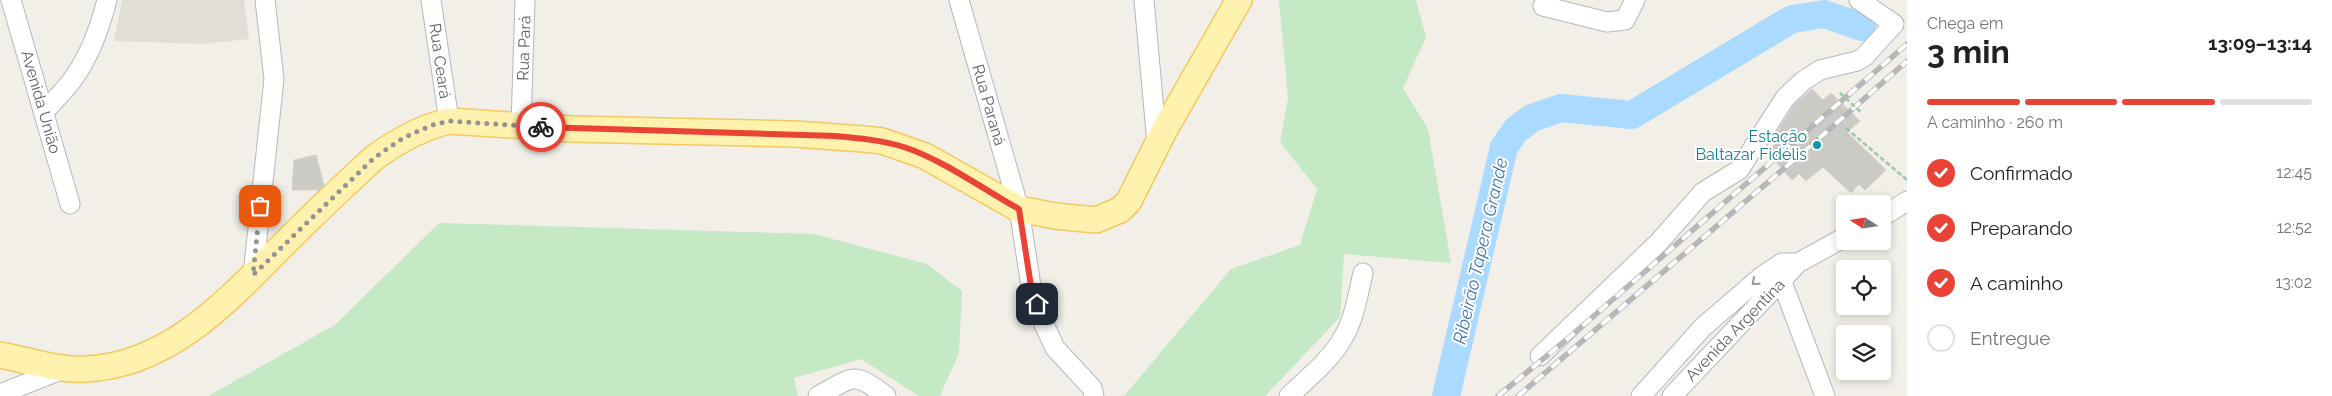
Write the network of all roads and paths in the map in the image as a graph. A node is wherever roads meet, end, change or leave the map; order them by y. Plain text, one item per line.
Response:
1 (11, 0) edge
2 (107, 0) edge
3 (265, 0) edge
4 (431, 0) edge
5 (525, 0) edge
6 (959, 0) edge
7 (1144, 0) edge
8 (1239, 0) edge
9 (1635, 0) edge
10 (1859, 0) edge
11 (1543, 6) dead end
12 (1840, 93) dead end
13 (44, 112) junction
14 (1862, 113) dead end
15 (449, 121) junction
16 (521, 126) junction
17 (1846, 128) dead end
18 (1157, 144) junction
19 (1907, 180) edge
20 (70, 204) dead end
21 (1019, 209) junction
22 (1836, 242) edge
23 (1798, 263) junction
24 (1363, 273) dead end
25 (253, 275) junction
26 (1782, 282) junction
27 (1696, 334) junction
28 (1719, 344) junction
29 (0, 355) edge
30 (1540, 356) dead end
31 (1704, 360) junction
32 (66, 368) junction
33 (0, 394) edge
34 (1677, 394) edge
35 (818, 396) edge
36 (886, 396) edge
37 (1094, 396) edge
38 (1289, 396) edge
39 (1641, 396) edge
40 (1825, 396) edge

1 - 13 street, Avenida União
2 - 13 street
3 - 25 street
4 - 15 street, Rua Ceará
5 - 16 street, Rua Pará
6 - 21 street, Rua Paraná
7 - 18 street
8 - 18 main road
9 - 11 street
10 - 30 street
12 - 14 path, bridge
13 - 20 street, Avenida União
15 - 16 main road
15 - 25 main road
16 - 21 main road
17 - 19 path
18 - 21 main road
21 - 37 street, Rua Paraná
22 - 23 street, Avenida Argentina
23 - 26 street, Avenida Argentina
23 -> 27 street, Avenida Argentina
24 - 38 street
25 - 32 main road
26 - 28 street, Avenida Argentina
26 - 40 street
27 - 28 street
27 - 31 street
27 - 39 street, Avenida Argentina
28 - 31 street, Avenida Argentina
29 - 32 main road
31 - 34 street, Avenida Argentina
32 - 33 street
35 - 36 street

